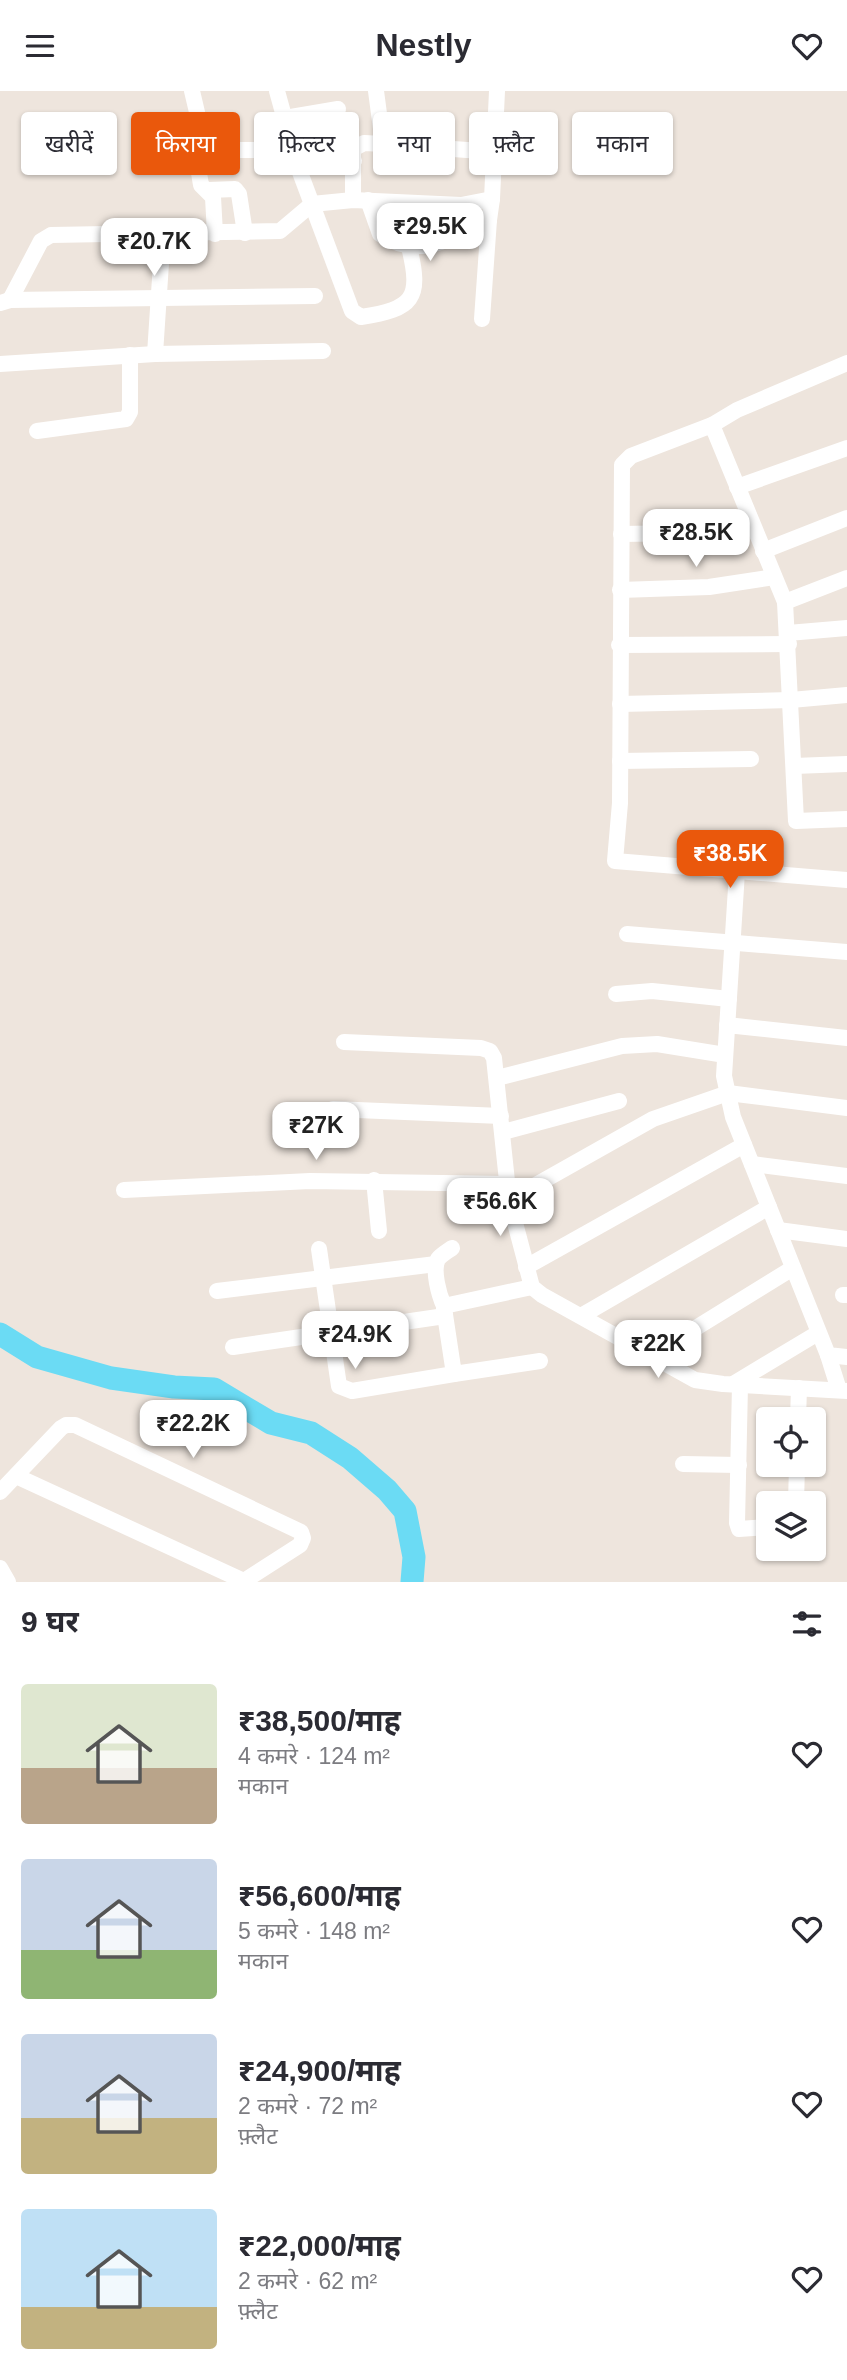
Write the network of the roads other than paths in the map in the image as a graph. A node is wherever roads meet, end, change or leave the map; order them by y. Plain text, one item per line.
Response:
1 (192, 91) edge
2 (277, 91) edge
3 (376, 91) edge
4 (497, 91) edge
5 (338, 109) dead end
6 (198, 112) edge
7 (283, 112) edge
8 (320, 112) edge
9 (379, 112) edge
10 (496, 112) edge
11 (199, 175) edge
12 (301, 175) edge
13 (357, 175) edge
14 (494, 175) edge
15 (209, 190) junction
16 (492, 199) junction
17 (361, 200) junction
18 (312, 204) junction
19 (489, 220) junction
20 (163, 233) junction
21 (245, 233) junction
22 (215, 234) junction
23 (409, 247) junction
24 (315, 296) dead end
25 (160, 297) junction
26 (5, 301) edge
27 (482, 319) dead end
28 (323, 351) dead end
29 (155, 354) junction
30 (130, 355) junction
31 (847, 363) edge
32 (0, 364) edge
33 (712, 425) junction
34 (37, 431) dead end
35 (847, 447) edge
36 (737, 487) junction
37 (847, 518) edge
38 (685, 533) dead end
39 (621, 534) junction
40 (764, 551) junction
41 (774, 577) junction
42 (847, 577) edge
43 (620, 590) junction
44 (785, 602) junction
45 (847, 628) edge
46 (788, 639) junction
47 (619, 645) junction
48 (847, 695) edge
49 (791, 700) junction
50 (620, 704) junction
51 (751, 759) dead end
52 (620, 761) junction
53 (847, 764) edge
54 (794, 766) junction
55 (847, 819) edge
56 (737, 872) junction
57 (847, 880) edge
58 (627, 934) dead end
59 (732, 941) junction
60 (847, 951) edge
61 (617, 994) dead end
62 (729, 999) junction
63 (727, 1024) junction
64 (847, 1038) edge
65 (344, 1042) dead end
66 (725, 1055) junction
67 (497, 1078) junction
68 (728, 1093) junction
69 (619, 1101) dead end
70 (847, 1108) edge
71 (333, 1109) dead end
72 (502, 1124) junction
73 (744, 1145) junction
74 (752, 1164) junction
75 (847, 1175) edge
76 (374, 1180) junction
77 (124, 1190) dead end
78 (508, 1192) junction
79 (769, 1207) junction
80 (778, 1230) junction
81 (379, 1231) dead end
82 (847, 1239) edge
83 (452, 1248) dead end
84 (319, 1249) dead end
85 (436, 1264) junction
86 (526, 1268) junction
87 (793, 1268) junction
88 (323, 1276) junction
89 (531, 1287) junction
90 (217, 1291) dead end
91 (445, 1310) junction
92 (581, 1316) junction
93 (818, 1333) junction
94 (331, 1334) junction
95 (233, 1347) dead end
96 (652, 1355) junction
97 (828, 1355) junction
98 (847, 1357) edge
99 (540, 1361) dead end
100 (454, 1374) junction
101 (736, 1385) junction
102 (799, 1388) junction
103 (843, 1391) edge
104 (798, 1407) edge
105 (682, 1464) dead end
106 (738, 1465) junction
107 (16, 1476) junction
108 (0, 1492) edge
109 (756, 1527) edge
110 (0, 1568) edge
111 (245, 1581) edge
112 (8, 1582) edge

1 - 6 street
2 - 7 street
3 - 9 street
4 - 10 street
5 - 8 street
11 - 15 street
12 - 18 street
13 - 17 street
14 - 16 street
15 - 21 street
15 - 22 street
16 - 17 street
16 - 19 street
17 - 18 street
17 - 23 street
18 - 21 street
18 - 23 street
19 - 23 street
19 - 27 street
20 - 22 street
20 - 25 street
20 - 26 street
21 - 22 street
24 - 25 street
25 - 26 street
25 - 29 street
28 - 29 street
29 - 30 street
30 - 32 street
30 - 34 street
31 - 33 street
33 - 36 street
33 - 39 street
35 - 36 street
36 - 40 street
37 - 40 street
38 - 39 street
39 - 43 street
40 - 41 street
41 - 43 street
41 - 44 street
42 - 44 street
43 - 47 street
44 - 46 street
45 - 46 street
46 - 47 street
46 - 49 street
47 - 50 street
48 - 49 street
49 - 50 street
49 - 54 street
50 - 52 street
51 - 52 street
52 - 56 street
53 - 54 street
54 - 55 street
56 - 57 street
56 - 59 street
58 - 59 street
59 - 60 street
59 - 62 street
61 - 62 street
62 - 63 street
63 - 64 street
63 - 66 street
65 - 67 street
66 - 67 street
66 - 68 street
67 - 72 street
68 - 70 street
68 - 73 street
68 - 78 street
69 - 72 street
71 - 72 street
72 - 78 street
73 - 74 street
73 - 86 street
74 - 75 street
74 - 79 street
76 - 77 street
76 - 78 street
76 - 81 street
78 - 86 street
79 - 80 street
79 - 92 street
80 - 82 street
80 - 87 street
83 - 85 street
84 - 88 street
85 - 88 street
85 - 91 street
86 - 89 street
87 - 93 street
87 - 96 street
88 - 90 street
88 - 94 street
89 - 91 street
89 - 92 street
91 - 94 street
91 - 100 street
92 - 96 street
93 - 97 street
93 - 101 street
94 - 95 street
94 - 100 street
96 - 101 street
97 - 98 street
97 - 103 street
99 - 100 street
101 - 102 street
101 - 106 street
102 - 103 street
102 - 104 street
105 - 106 street
106 - 109 street
107 - 108 street
107 - 111 street
107 - 111 street
110 - 112 street

